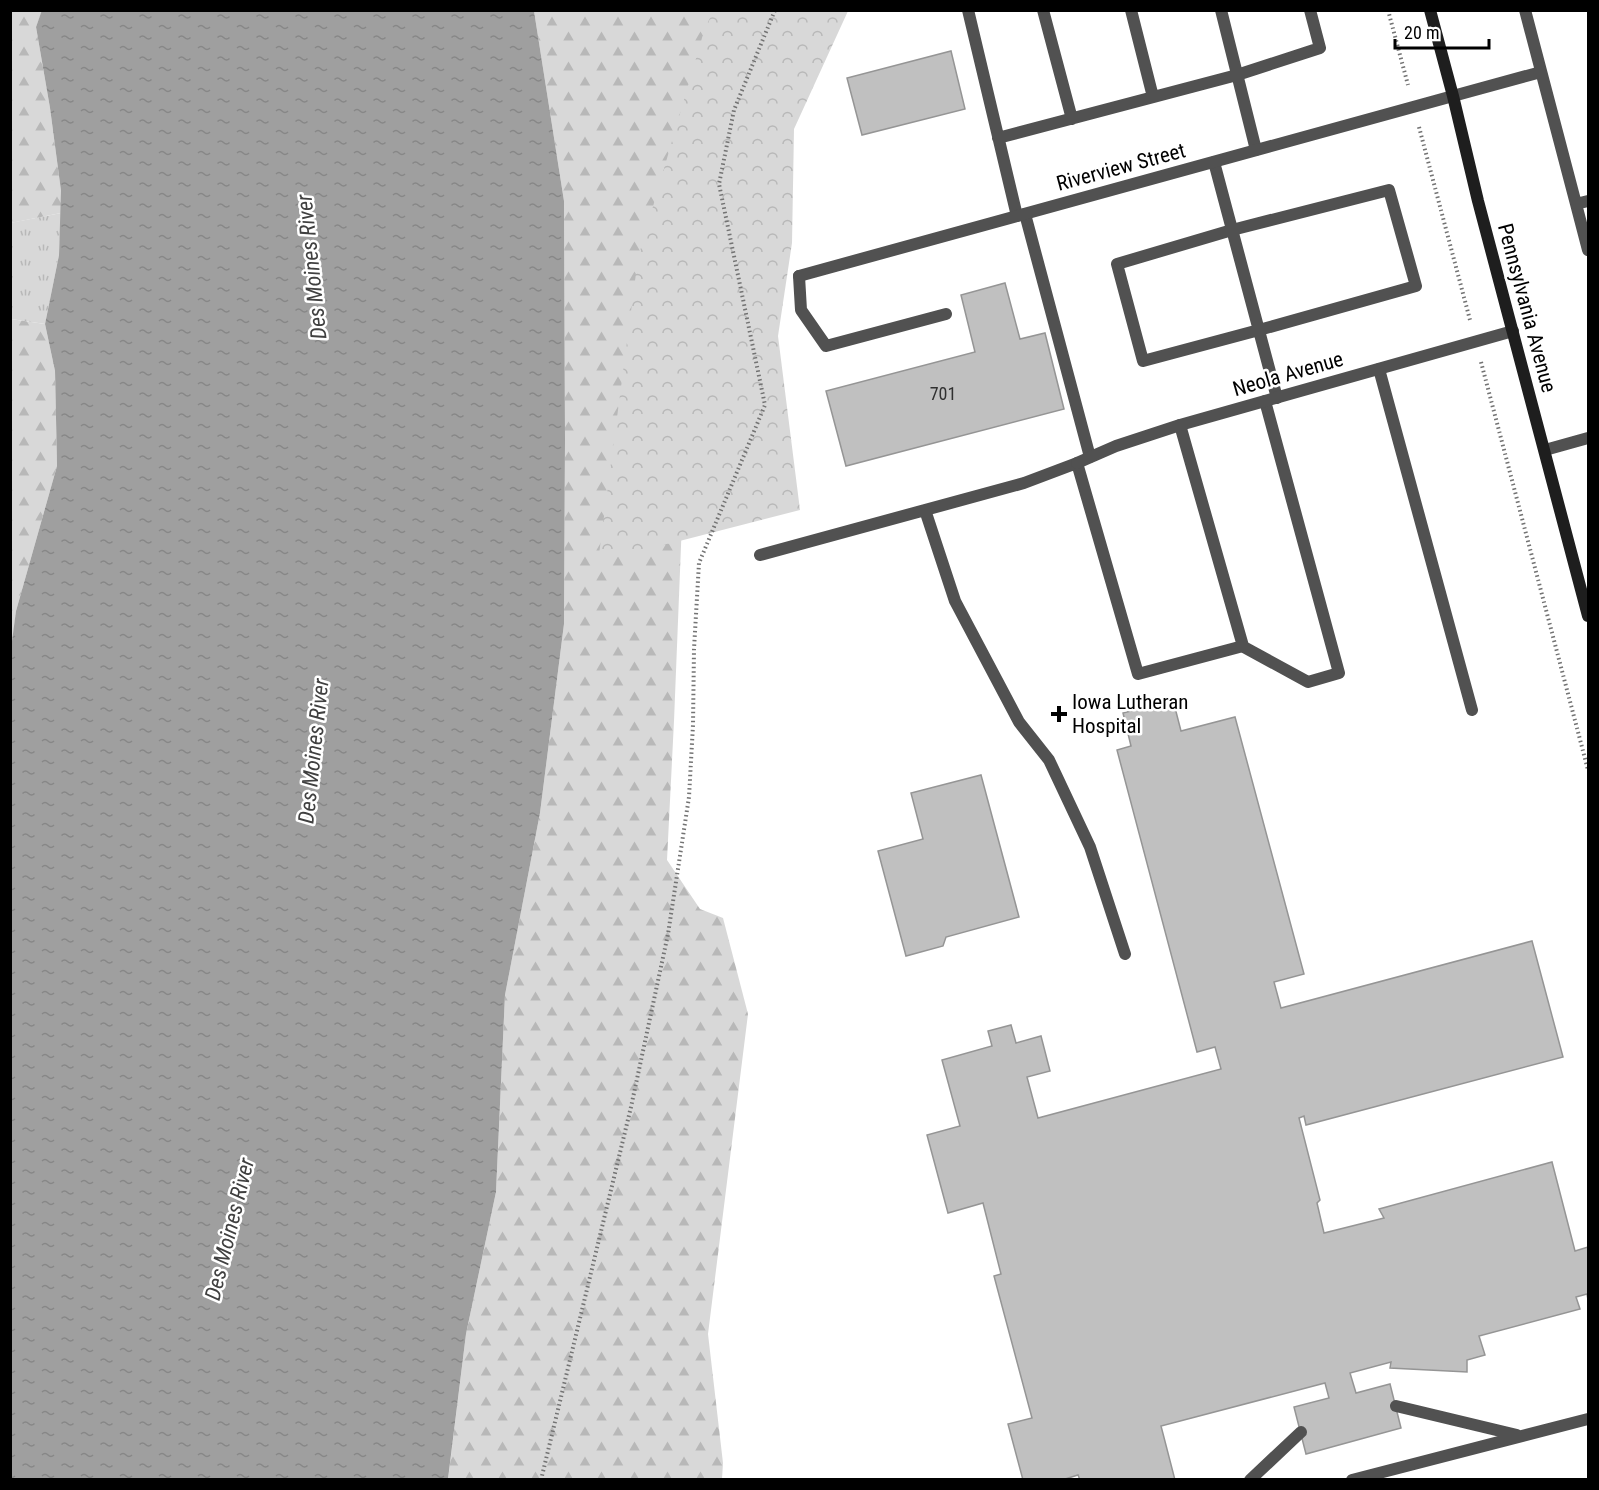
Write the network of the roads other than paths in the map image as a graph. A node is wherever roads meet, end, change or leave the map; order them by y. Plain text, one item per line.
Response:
1 (968, 10) edge
2 (1043, 10) edge
3 (1131, 10) edge
4 (1221, 10) edge
5 (1310, 10) edge
6 (1430, 10) edge
7 (1525, 10) edge
8 (1541, 72) junction
9 (1237, 75) junction
10 (1453, 96) junction
11 (1153, 97) junction
12 (1072, 119) junction
13 (998, 138) junction
14 (1256, 150) junction
15 (1214, 162) junction
16 (1582, 203) edge
17 (1021, 215) junction
18 (1232, 230) junction
19 (1588, 250) edge
20 (946, 314) dead end
21 (1259, 330) junction
22 (1513, 331) junction
23 (1379, 369) junction
24 (1271, 399) junction
25 (1180, 425) junction
26 (1588, 438) edge
27 (1545, 450) junction
28 (1090, 457) junction
29 (1077, 462) junction
30 (925, 510) junction
31 (760, 555) dead end
32 (1588, 616) edge
33 (1242, 646) junction
34 (1472, 710) dead end
35 (1125, 954) dead end
36 (1395, 1406) dead end
37 (1588, 1419) edge
38 (1301, 1432) dead end
39 (1521, 1436) junction
40 (1250, 1479) edge
41 (1352, 1479) edge

1 - 13 street
2 - 12 street
3 - 11 street
4 - 9 street
5 - 9 street
6 - 10 street, Pennsylvania Avenue
7 - 8 street
8 - 10 street, Riverview Street
8 - 16 street
9 - 11 street
9 - 14 street
10 - 14 street, Riverview Street
10 - 22 street, Pennsylvania Avenue
11 - 12 street
12 - 13 street
13 - 17 street
14 - 15 street, Riverview Street
15 - 17 street, Riverview Street
15 - 18 street
16 - 19 street
17 - 20 street, Riverview Street
17 - 28 street
18 - 21 street
18 - 21 street
18 - 21 street
21 - 24 street
22 - 23 street, Neola Avenue
22 - 27 street, Pennsylvania Avenue
23 - 24 street, Neola Avenue
23 - 34 street
24 - 25 street, Neola Avenue
24 - 33 street
25 - 28 street, Neola Avenue
25 - 33 street
26 - 27 street
27 - 32 street, Pennsylvania Avenue
28 - 29 street, Neola Avenue
29 - 30 street, Neola Avenue
29 - 33 street
30 - 31 street, Neola Avenue
30 - 35 street
36 - 39 street
37 - 39 street
38 - 40 street
39 - 41 street

